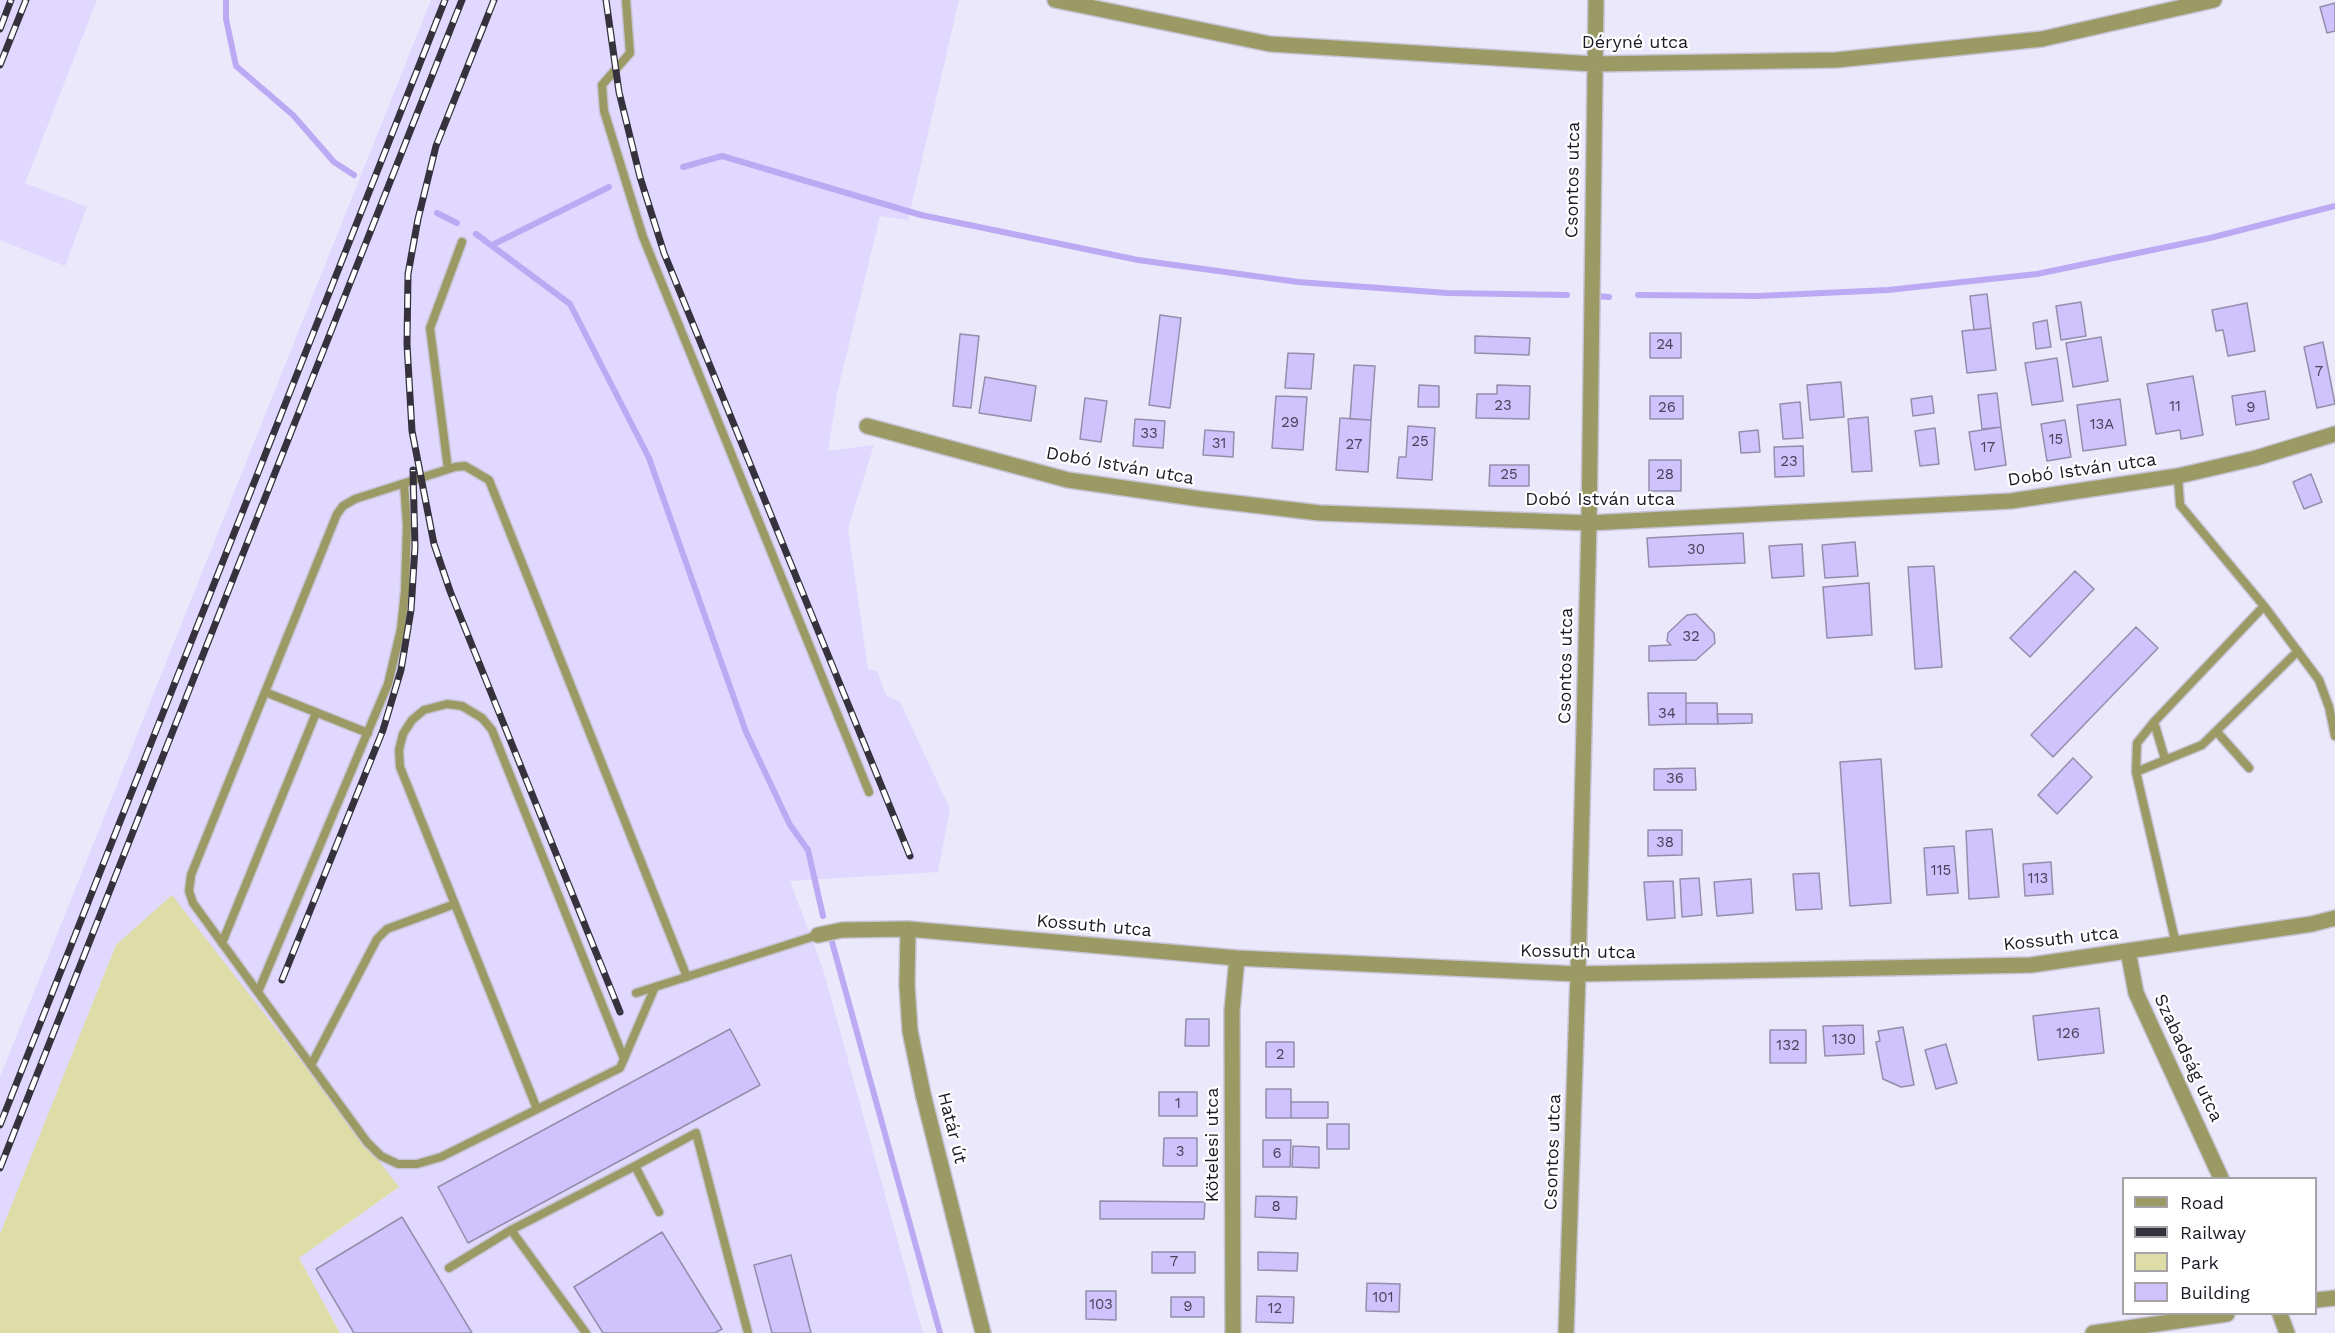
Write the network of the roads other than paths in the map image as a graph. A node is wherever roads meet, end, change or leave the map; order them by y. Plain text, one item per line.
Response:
1 (626, 0) edge
2 (1055, 0) edge
3 (1596, 0) edge
4 (2214, 0) edge
5 (1594, 64) junction
6 (462, 242) dead end
7 (867, 426) dead end
8 (2335, 434) edge
9 (448, 469) junction
10 (2178, 476) junction
11 (404, 484) junction
12 (1589, 523) junction
13 (2265, 606) junction
14 (2298, 651) junction
15 (265, 692) junction
16 (316, 713) junction
17 (2154, 722) junction
18 (2217, 732) junction
19 (368, 734) junction
20 (2335, 736) edge
21 (2165, 759) junction
22 (2249, 768) dead end
23 (2136, 772) junction
24 (869, 792) dead end
25 (455, 904) junction
26 (2335, 918) edge
27 (908, 929) junction
28 (818, 935) joint
29 (222, 943) junction
30 (2176, 944) junction
31 (2128, 951) junction
32 (1237, 958) junction
33 (1578, 974) junction
34 (687, 977) junction
35 (655, 987) junction
36 (258, 992) junction
37 (636, 993) dead end
38 (624, 1059) junction
39 (311, 1065) junction
40 (537, 1109) junction
41 (635, 1166) junction
42 (2220, 1177) edge
43 (659, 1212) dead end
44 (511, 1230) junction
45 (449, 1269) dead end
46 (2335, 1298) edge
47 (2317, 1300) edge
48 (2220, 1315) edge
49 (2280, 1315) edge
50 (586, 1333) edge
51 (748, 1333) edge
52 (983, 1333) edge
53 (1233, 1333) edge
54 (1566, 1333) edge
55 (2093, 1333) edge
56 (2287, 1333) edge

1 - 24 lane
2 - 5 street, Déryné utca
3 - 5 street, Csontos utca
4 - 5 street, Déryné utca
5 - 12 street, Csontos utca
6 - 9 lane
7 - 12 street, Dobó István utca
8 - 10 street, Dobó István utca
9 - 11 lane
9 - 34 lane
10 - 12 street, Dobó István utca
10 - 13 lane
11 - 15 lane
11 - 19 lane
12 - 33 street, Csontos utca
13 - 14 lane
13 - 17 lane
14 - 18 lane
14 - 20 lane
15 - 16 lane
15 - 29 lane
16 - 19 lane
16 - 29 lane
17 - 21 lane
17 - 23 lane
18 - 21 lane
18 - 22 lane
19 - 36 lane
21 - 23 lane
23 - 30 lane
25 - 38 lane
25 - 39 lane
25 - 40 lane
26 - 30 street, Kossuth utca
27 - 28 street, Kossuth utca
27 - 32 street, Kossuth utca
27 - 52 street, Határ út
28 - 34 lane
29 - 36 lane
30 - 31 street, Kossuth utca
31 - 33 street, Kossuth utca
31 - 42 street, Szabadság utca
32 - 33 street, Kossuth utca
32 - 53 street, Kötelesi utca
33 - 54 street, Csontos utca
34 - 35 lane
35 - 37 lane
35 - 38 lane
36 - 39 lane
38 - 40 lane
39 - 40 lane
41 - 43 lane
41 - 44 lane
41 - 51 lane
44 - 45 lane
44 - 50 lane
46 - 47 street
48 - 55 street
49 - 56 street

